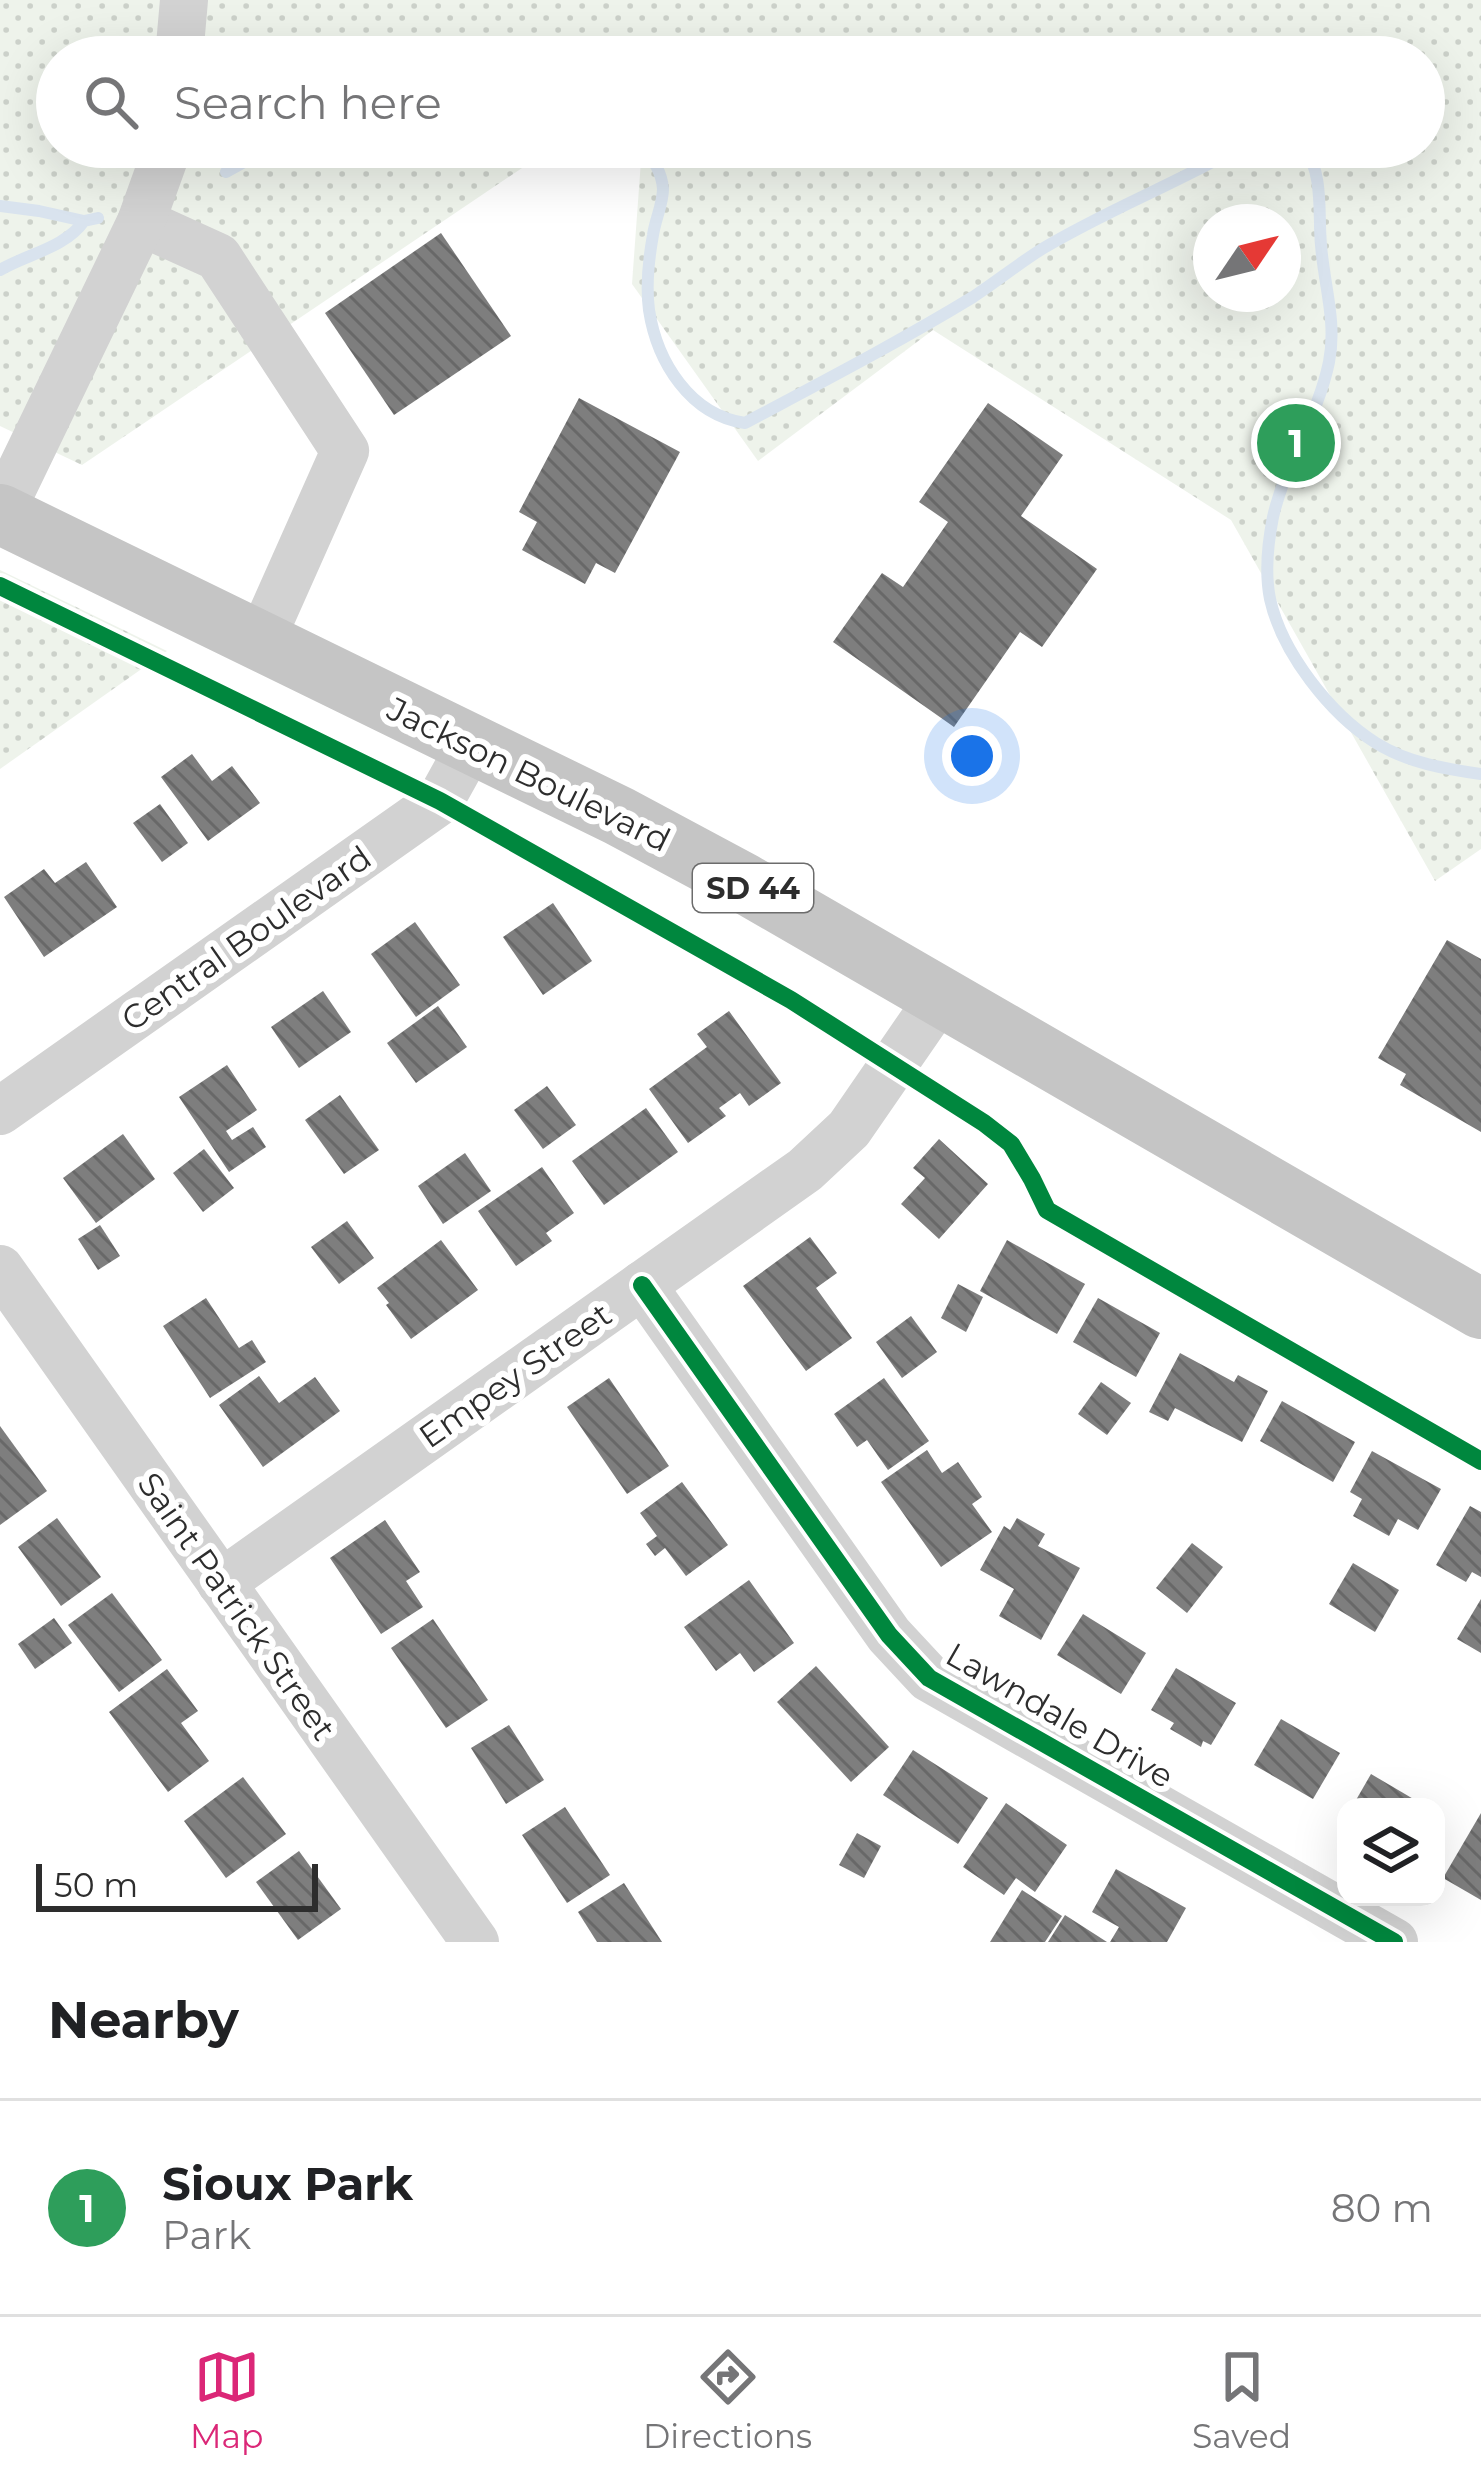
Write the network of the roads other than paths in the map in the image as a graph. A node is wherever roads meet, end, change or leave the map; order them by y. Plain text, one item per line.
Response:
1 (184, 0) edge
2 (181, 36) edge
3 (160, 168) edge
4 (141, 222) junction
5 (0, 514) edge
6 (260, 641) junction
7 (471, 745) junction
8 (940, 997) junction
9 (0, 1111) edge
10 (0, 1269) edge
11 (643, 1285) junction
12 (1481, 1309) edge
13 (221, 1583) junction
14 (475, 1942) edge
15 (1394, 1942) edge

1 - 2 street
3 - 4 street
4 - 5 street
4 - 6 street
5 - 6 main road, Jackson Boulevard / SD 44
6 - 7 main road, Jackson Boulevard / SD 44
7 - 8 main road, Jackson Boulevard / SD 44
7 - 9 street, Central Boulevard
8 - 11 street, Empey Street
8 - 12 main road, Jackson Boulevard / SD 44
10 - 13 street, Saint Patrick Street
11 - 13 street, Empey Street
11 - 15 street, Lawndale Drive
13 - 14 street, Saint Patrick Street

